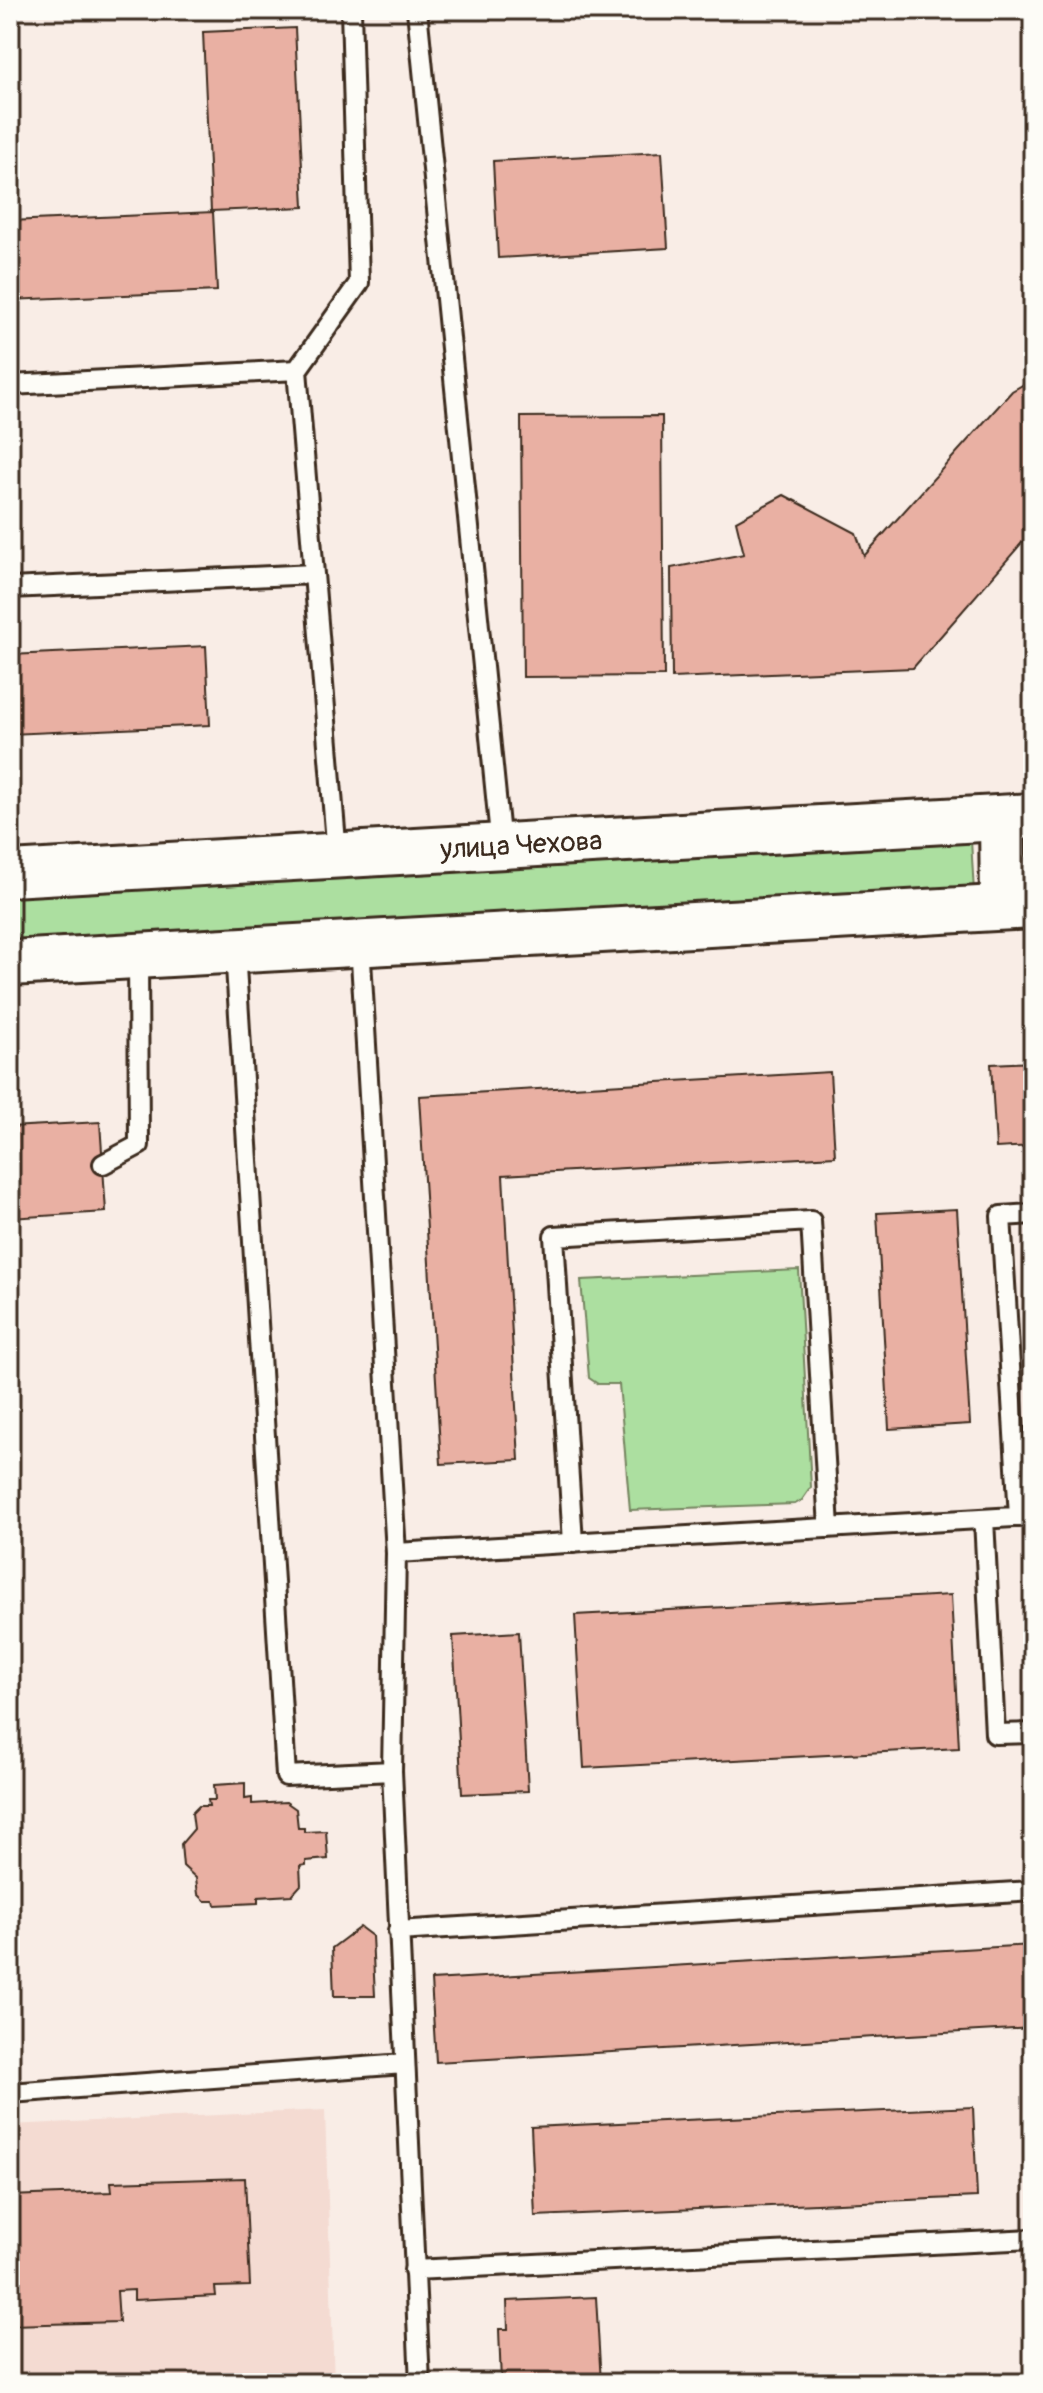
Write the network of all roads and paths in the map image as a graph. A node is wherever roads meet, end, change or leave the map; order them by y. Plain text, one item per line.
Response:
1 (351, 10) edge
2 (417, 10) edge
3 (297, 370) junction
4 (10, 385) edge
5 (314, 574) junction
6 (10, 588) edge
7 (1017, 817) edge
8 (501, 846) junction
9 (337, 855) junction
10 (10, 874) edge
11 (1018, 906) edge
12 (360, 943) junction
13 (235, 949) junction
14 (138, 955) junction
15 (10, 963) edge
16 (103, 1164) dead end
17 (1033, 1214) edge
18 (1026, 1517) edge
19 (984, 1519) junction
20 (829, 1528) junction
21 (573, 1543) junction
22 (396, 1553) junction
23 (1033, 1733) edge
24 (392, 1771) junction
25 (1033, 1891) edge
26 (398, 1931) junction
27 (404, 2064) junction
28 (10, 2093) edge
29 (1033, 2239) edge
30 (414, 2270) junction
31 (420, 2383) edge

1 - 3 lane
2 - 8 lane
3 - 4 lane
3 - 5 lane
5 - 6 lane
5 - 9 lane
7 - 8 street, улица Чехова
7 - 11 street
8 - 9 street, улица Чехова
9 - 10 street, улица Чехова
11 - 12 street
12 - 13 street
12 - 22 lane
13 - 14 street
13 - 24 lane
14 - 15 street
14 - 16 lane
17 - 18 lane
18 - 19 lane
19 - 20 lane
19 - 23 lane
20 - 21 lane
20 - 21 lane
21 - 22 lane
22 - 24 lane
24 - 26 lane
25 - 26 lane
26 - 27 lane
27 - 28 lane
27 - 30 lane
29 - 30 lane
30 - 31 lane

